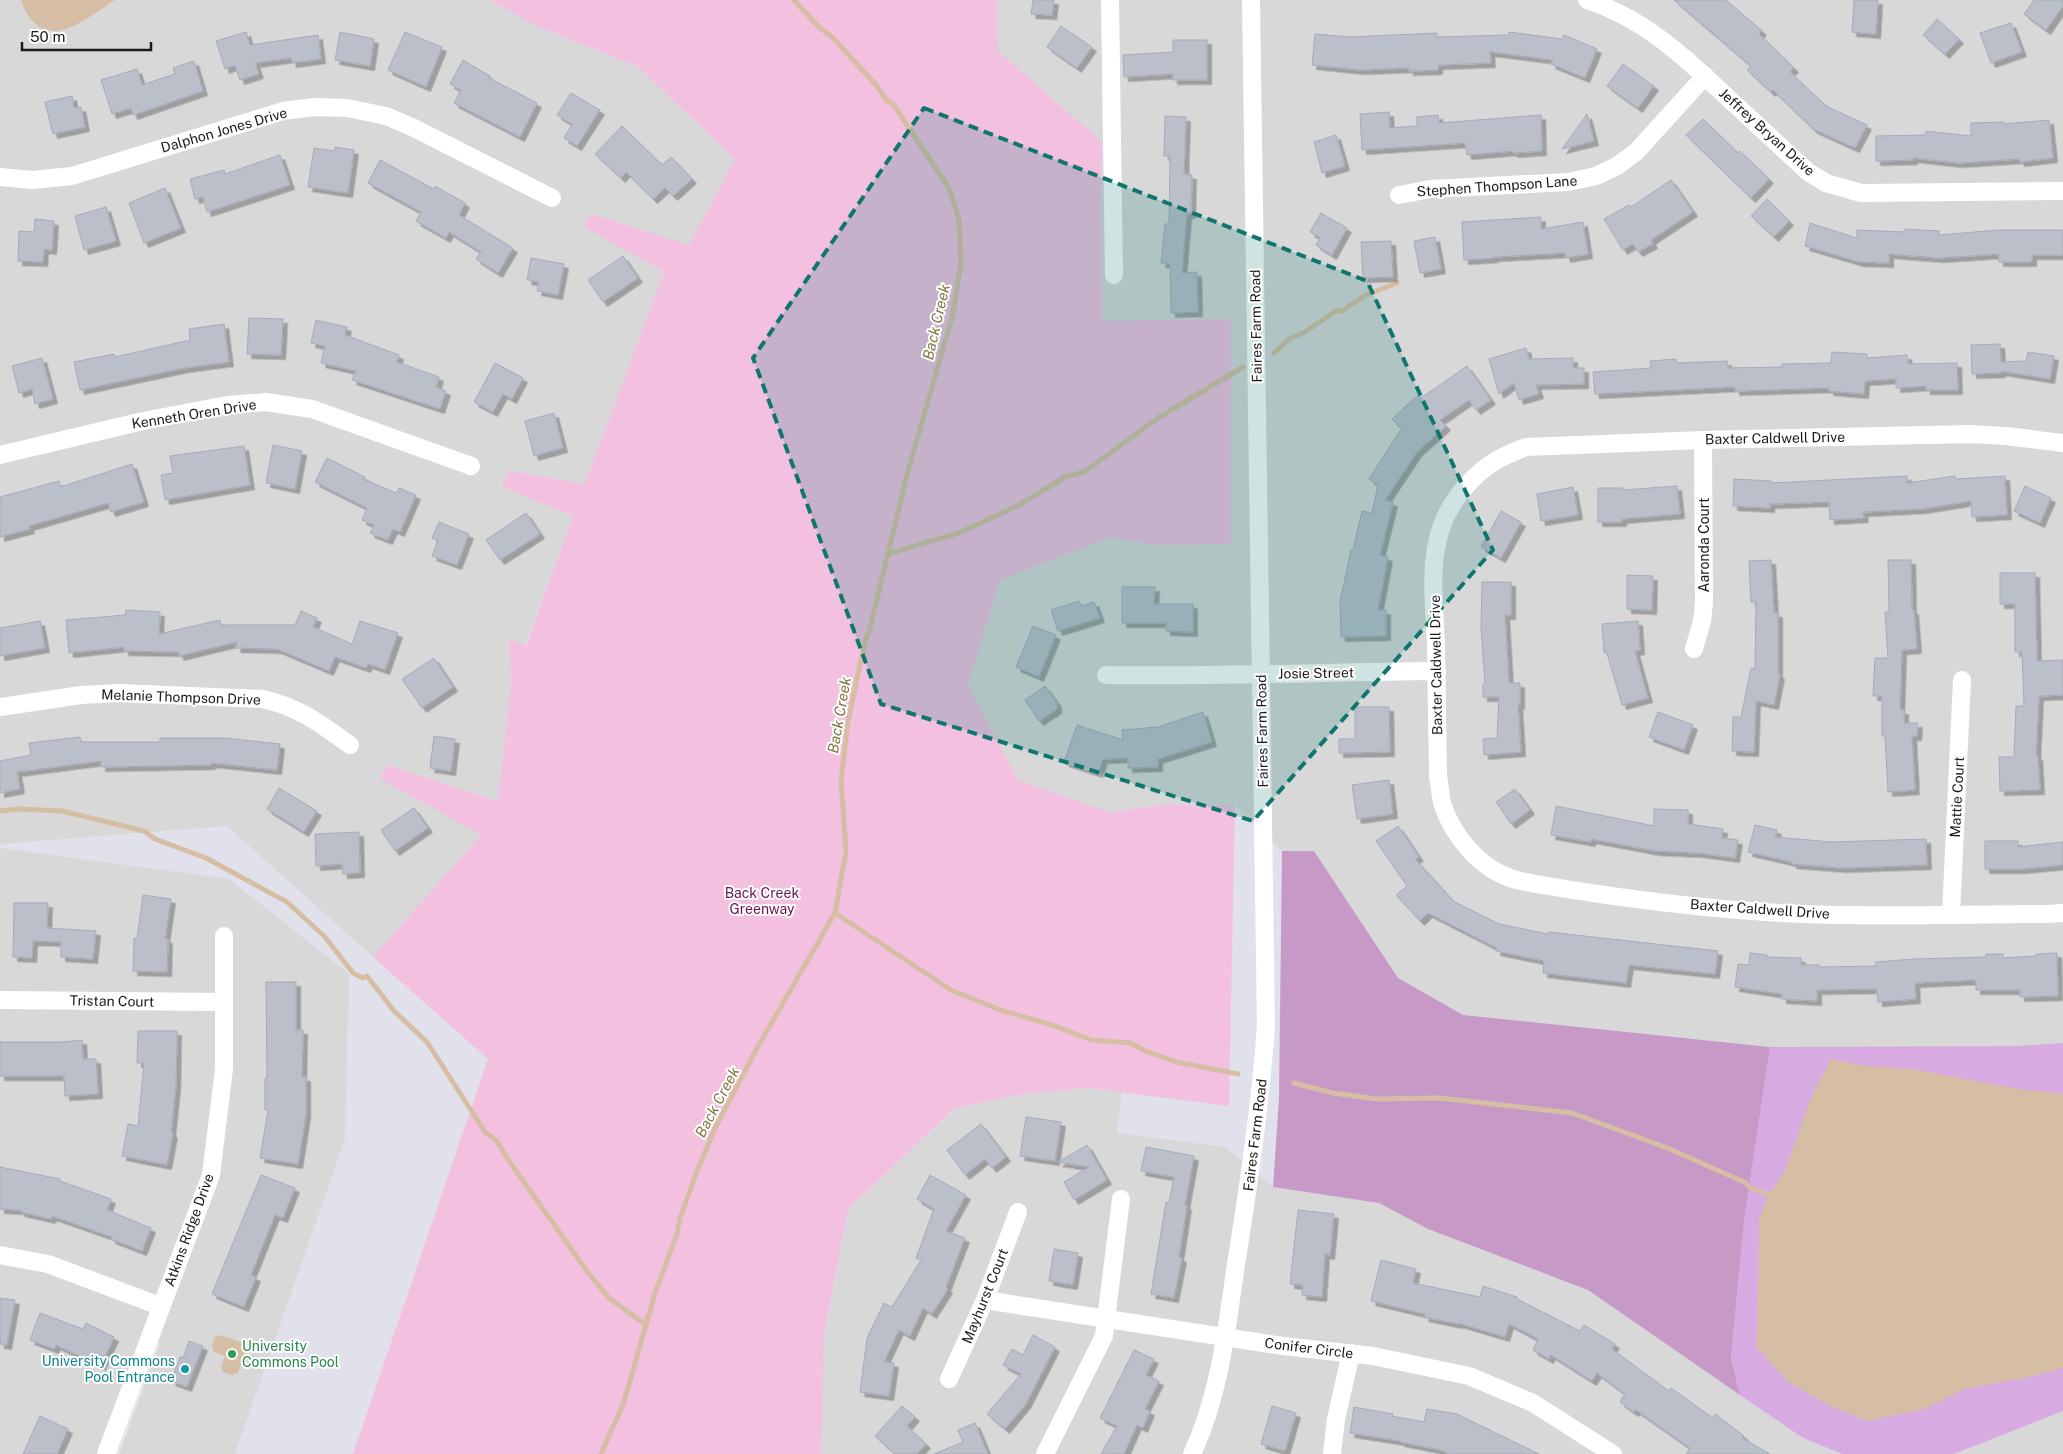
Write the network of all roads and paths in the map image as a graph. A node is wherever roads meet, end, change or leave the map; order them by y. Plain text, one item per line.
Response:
1 (1110, 0) edge
2 (1251, 0) edge
3 (1587, 0) edge
4 (1705, 76) junction
5 (0, 177) edge
6 (2063, 191) edge
7 (1399, 195) dead end
8 (552, 198) dead end
9 (1114, 275) dead end
10 (1703, 440) junction
11 (2063, 443) edge
12 (0, 455) edge
13 (470, 466) dead end
14 (1694, 648) dead end
15 (1436, 671) junction
16 (1261, 673) junction
17 (1106, 675) dead end
18 (1962, 680) dead end
19 (0, 706) edge
20 (350, 746) dead end
21 (2063, 912) edge
22 (1951, 914) junction
23 (224, 936) dead end
24 (0, 1000) edge
25 (224, 1002) junction
26 (1121, 1199) dead end
27 (1018, 1212) dead end
28 (0, 1255) edge
29 (985, 1300) junction
30 (160, 1306) junction
31 (1106, 1318) junction
32 (1226, 1336) junction
33 (1351, 1353) junction
34 (949, 1379) dead end
35 (106, 1454) edge
36 (1045, 1454) edge
37 (1192, 1454) edge
38 (1332, 1454) edge
39 (1613, 1454) edge

1 - 9 street
2 - 16 street, Faires Farm Road
3 - 4 street, Jeffrey Bryan Drive
4 - 6 street, Jeffrey Bryan Drive
4 - 7 street, Stephen Thompson Lane
5 - 8 street, Dalphon Jones Drive
10 - 11 street, Baxter Caldwell Drive
10 - 14 street, Aaronda Court
10 - 15 street, Baxter Caldwell Drive
12 - 13 street, Kenneth Oren Drive
15 - 16 street, Josie Street
15 - 22 street, Baxter Caldwell Drive
16 - 17 street, Josie Street
16 - 32 street, Faires Farm Road
18 - 22 street, Mattie Court
19 - 20 street, Melanie Thompson Drive
21 - 22 street, Baxter Caldwell Drive
23 - 25 street, Atkins Ridge Drive
24 - 25 street, Tristan Court
25 - 30 street, Atkins Ridge Drive
26 - 31 street
27 - 29 street, Mayhurst Court
28 - 30 street
29 - 31 street, Conifer Circle
29 - 34 street, Mayhurst Court
30 - 35 street, Atkins Ridge Drive
31 - 32 street, Conifer Circle
31 - 36 street
32 - 33 street, Conifer Circle
32 - 37 street, Faires Farm Road
33 - 38 street
33 - 39 street, Conifer Circle

